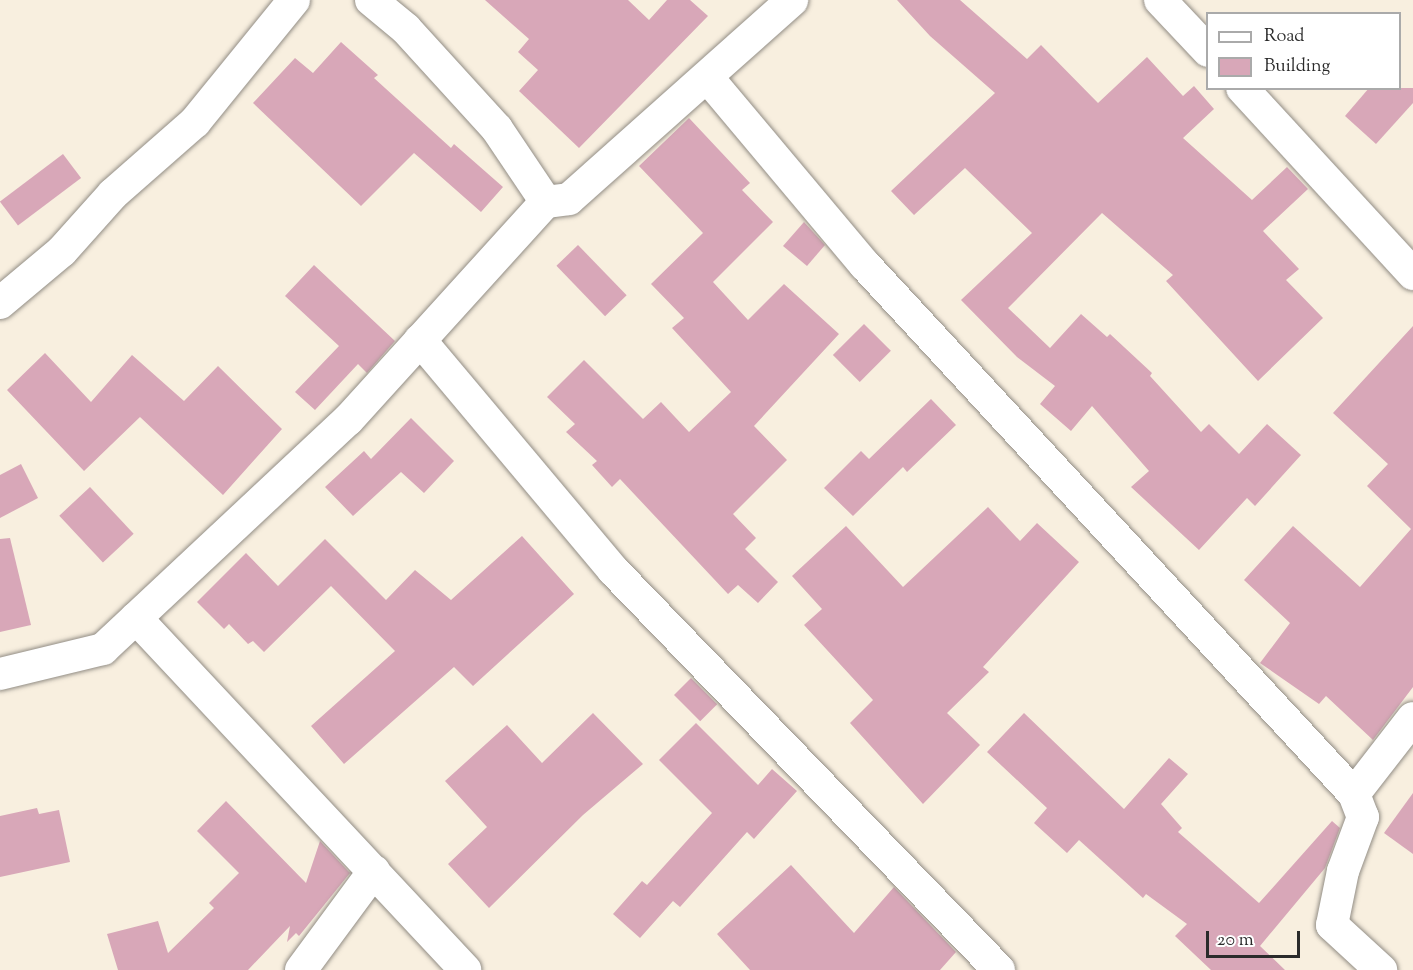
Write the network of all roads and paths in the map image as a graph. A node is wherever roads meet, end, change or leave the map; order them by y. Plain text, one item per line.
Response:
1 (294, 0) edge
2 (371, 0) edge
3 (792, 0) edge
4 (1160, 0) edge
5 (1206, 49) edge
6 (708, 78) junction
7 (1244, 90) edge
8 (546, 202) junction
9 (1413, 273) edge
10 (0, 303) edge
11 (420, 340) junction
12 (136, 618) junction
13 (0, 674) edge
14 (1413, 718) edge
15 (1354, 795) junction
16 (374, 871) junction
17 (301, 970) edge
18 (465, 970) edge
19 (999, 970) edge
20 (1382, 970) edge

1 - 10 street
2 - 8 street
3 - 6 street
4 - 5 street
6 - 8 street
6 - 15 street
7 - 9 street
8 - 11 street
11 - 12 street
11 - 19 street
12 - 13 street
12 - 16 street
14 - 15 street
15 - 20 street
16 - 17 street
16 - 18 street

